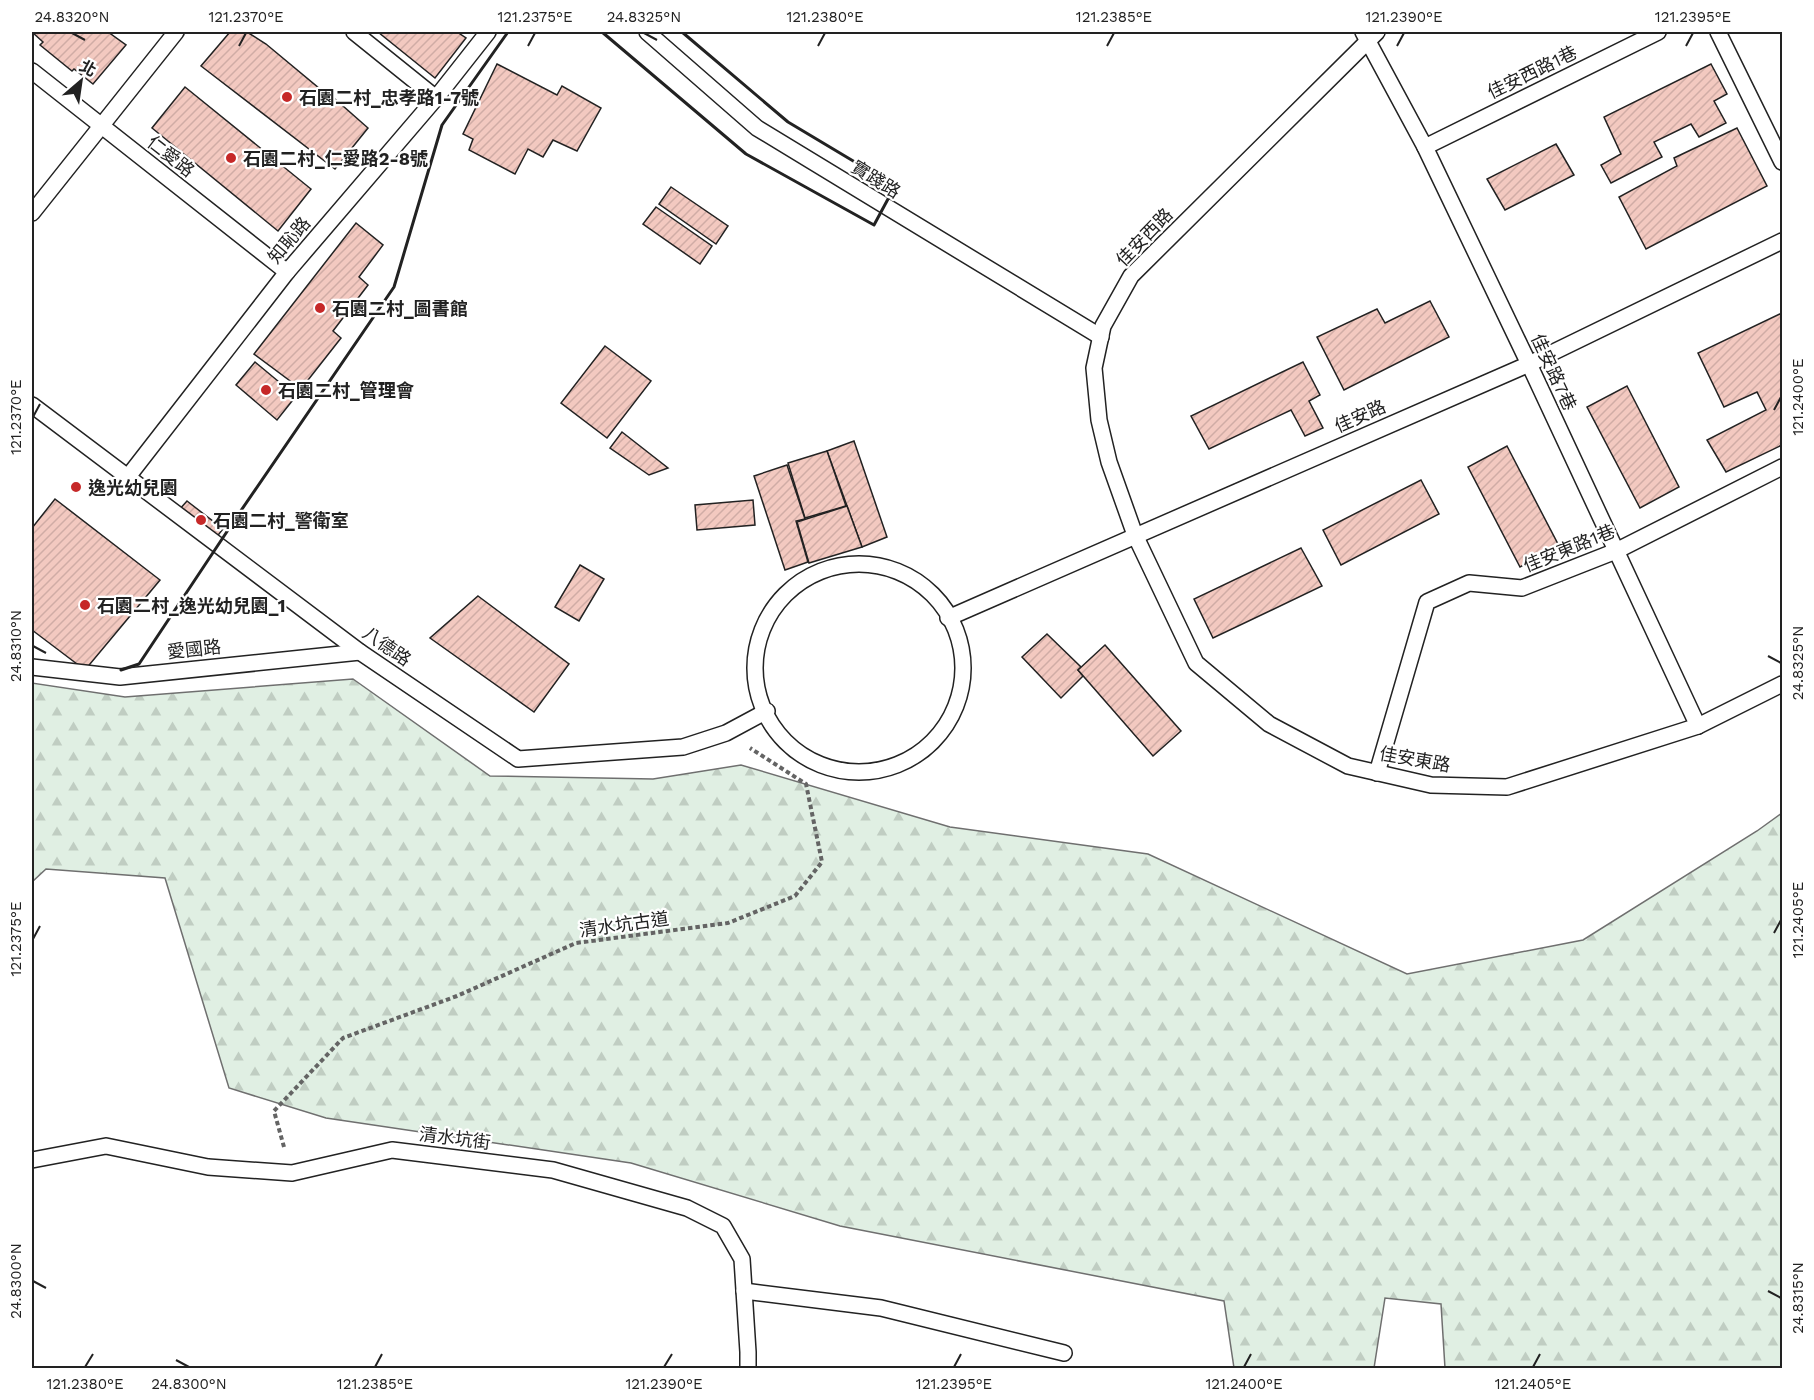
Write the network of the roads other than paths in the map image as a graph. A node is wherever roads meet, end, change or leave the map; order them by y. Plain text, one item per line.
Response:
1 (176, 32) edge
2 (354, 32) edge
3 (488, 32) edge
4 (647, 32) edge
5 (1658, 32) edge
6 (1718, 32) edge
7 (1369, 34) edge
8 (32, 71) edge
9 (436, 98) junction
10 (101, 125) junction
11 (1425, 147) junction
12 (1782, 162) edge
13 (32, 213) edge
14 (1782, 241) edge
15 (287, 272) junction
16 (1101, 337) junction
17 (1529, 364) junction
18 (32, 405) edge
19 (1782, 467) edge
20 (127, 478) junction
21 (1135, 535) junction
22 (1616, 551) junction
23 (948, 618) junction
24 (360, 652) junction
25 (32, 668) edge
26 (1782, 684) edge
27 (767, 711) junction
28 (1698, 726) junction
29 (1377, 773) junction
30 (32, 1160) edge
31 (744, 1292) junction
32 (1064, 1353) dead end
33 (748, 1368) edge

1 - 10 lane
2 - 9 lane
3 - 9 lane, 知恥路
4 - 16 lane, 實踐路
5 - 11 lane, 佳安西路1巷
6 - 12 lane
7 - 11 lane, 佳安路7巷
7 - 16 lane, 佳安西路
8 - 10 lane, 仁愛路
9 - 15 lane, 知恥路
10 - 13 lane
10 - 15 lane, 仁愛路
11 - 17 lane, 佳安路7巷
14 - 17 lane, 佳安路
15 - 20 lane, 知恥路
16 - 21 lane, 佳安西路
17 - 21 lane, 佳安路
17 - 22 lane, 佳安路7巷
18 - 20 lane, 八德路
19 - 22 lane, 佳安東路1巷
20 - 24 lane, 八德路
21 - 23 lane, 佳安路
21 - 29 lane, 佳安東路
22 - 28 lane, 佳安路7巷
22 - 29 lane, 佳安東路1巷
23 - 27 lane
23 - 27 lane
24 - 25 lane, 愛國路
24 - 27 lane, 八德路
26 - 28 lane, 佳安東路
28 - 29 lane, 佳安東路
30 - 31 lane, 清水坑街
31 - 32 lane
31 - 33 lane, 清水坑街

